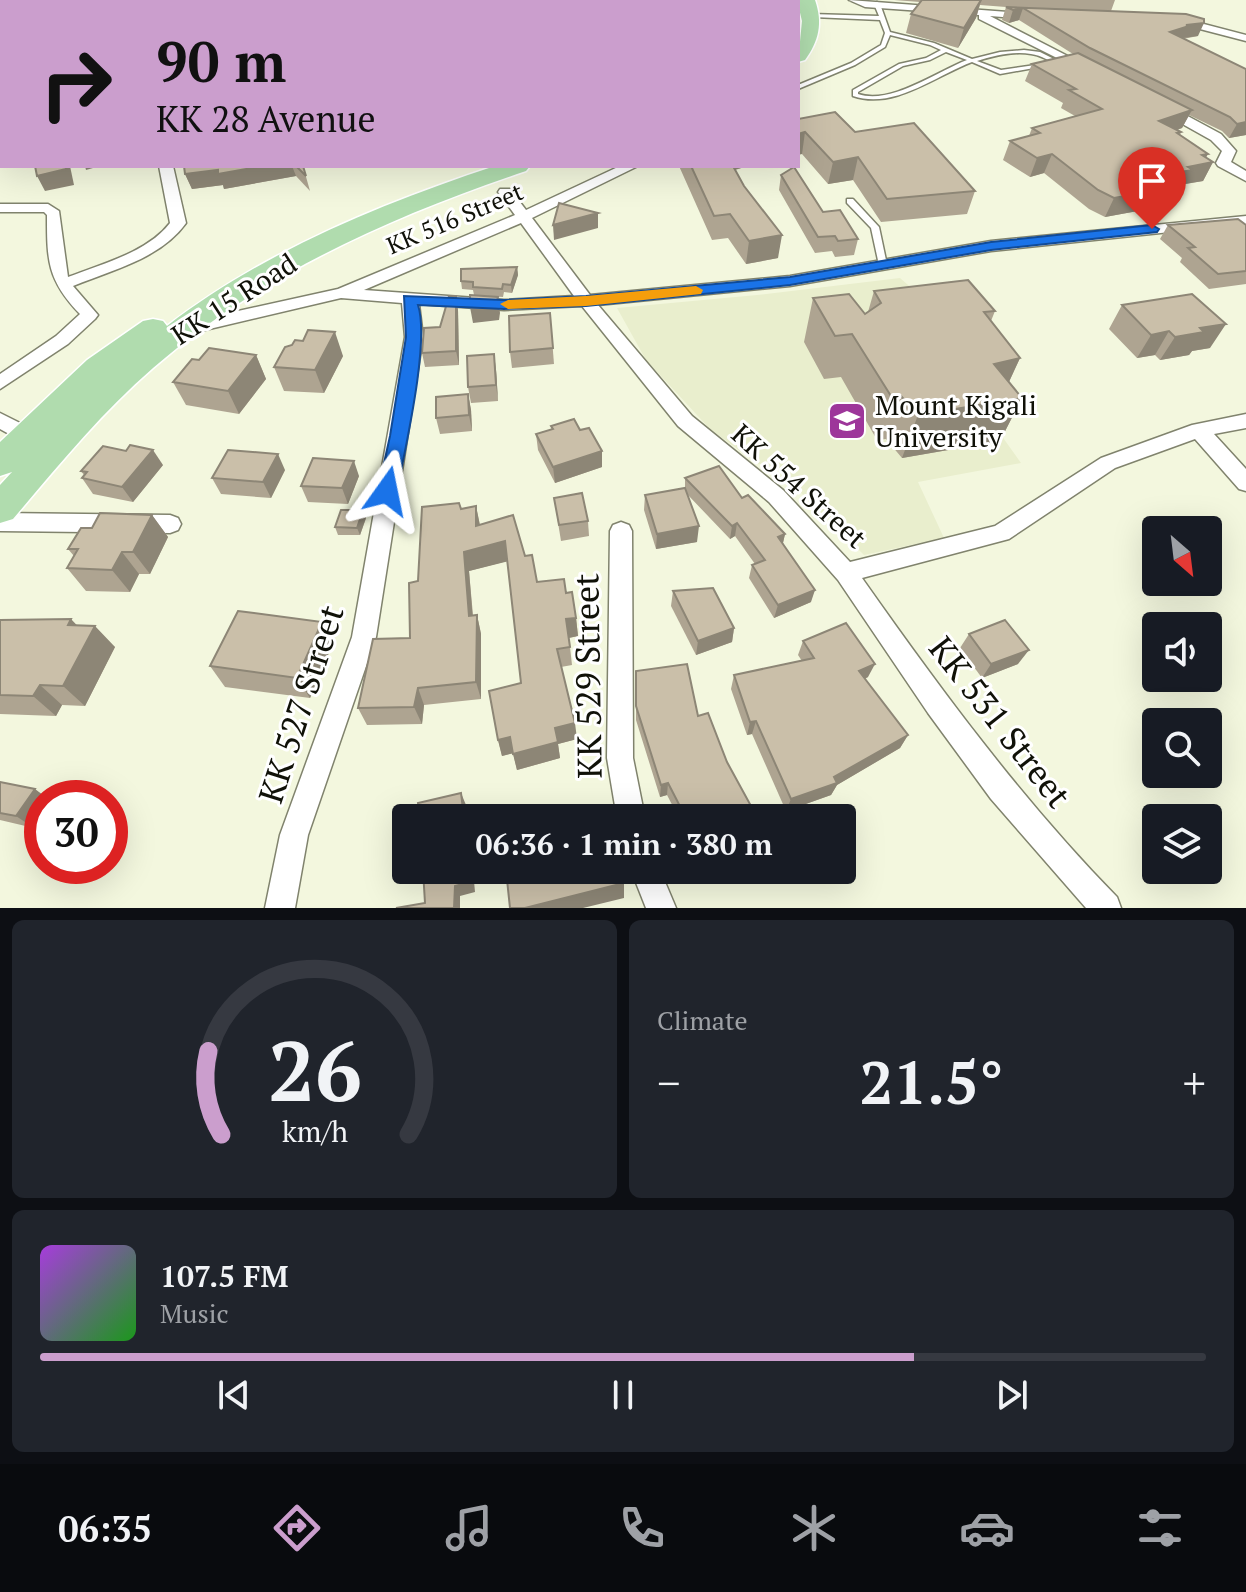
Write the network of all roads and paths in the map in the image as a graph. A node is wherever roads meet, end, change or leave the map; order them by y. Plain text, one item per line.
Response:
1 (854, 0) edge
2 (971, 0) edge
3 (877, 4) junction
4 (805, 10) edge
5 (971, 13) junction
6 (1037, 16) edge
7 (882, 18) junction
8 (1159, 19) edge
9 (888, 33) junction
10 (1244, 39) edge
11 (946, 49) junction
12 (800, 52) edge
13 (970, 61) junction
14 (1065, 62) junction
15 (1099, 75) edge
16 (800, 86) edge
17 (1156, 104) edge
18 (166, 168) edge
19 (470, 168) edge
20 (513, 168) edge
21 (627, 168) edge
22 (1246, 177) edge
23 (505, 192) dead end
24 (850, 201) dead end
25 (0, 208) edge
26 (521, 218) junction
27 (1246, 220) edge
28 (883, 265) junction
29 (64, 284) junction
30 (341, 293) junction
31 (409, 299) junction
32 (586, 301) junction
33 (184, 329) junction
34 (0, 383) edge
35 (1246, 421) edge
36 (14, 428) edge
37 (1199, 430) junction
38 (62, 444) junction
39 (0, 463) edge
40 (1246, 483) edge
41 (0, 509) edge
42 (0, 522) edge
43 (170, 524) dead end
44 (621, 531) dead end
45 (846, 573) junction
46 (628, 804) edge
47 (651, 884) edge
48 (280, 908) edge
49 (661, 908) edge
50 (1106, 908) edge

1 - 3 street
2 - 5 street
3 - 5 street
3 - 7 lane
4 - 7 lane
4 - 12 highway
5 - 6 street
5 - 14 street
7 - 9 lane
8 - 10 street
9 - 11 lane
9 - 16 lane
11 - 13 lane
11 - 13 lane
13 - 14 lane
13 - 14 lane
14 - 15 street
17 - 22 street
18 - 29 street
19 - 36 highway, KK 15 Road
20 - 33 highway, KK 15 Road
21 - 26 street, KK 516 Street
23 - 26 street, KK 554 Street
24 - 28 lane
25 - 29 street
26 - 30 street, KK 516 Street
26 - 32 street, KK 554 Street
27 - 28 street
28 - 32 street
29 - 34 street
30 - 31 street
30 - 33 street
31 - 32 street
31 - 48 street, KK 527 Street
32 - 45 street, KK 554 Street
33 - 38 highway, KK 15 Road
35 - 37 street, KK 554 Street
36 - 38 highway
36 - 39 highway, KK 15 Road
37 - 40 street
37 - 45 street, KK 554 Street
38 - 41 highway, KK 15 Road
42 - 43 street
44 - 46 street, KK 529 Street
45 - 50 street, KK 531 Street
47 - 49 street

